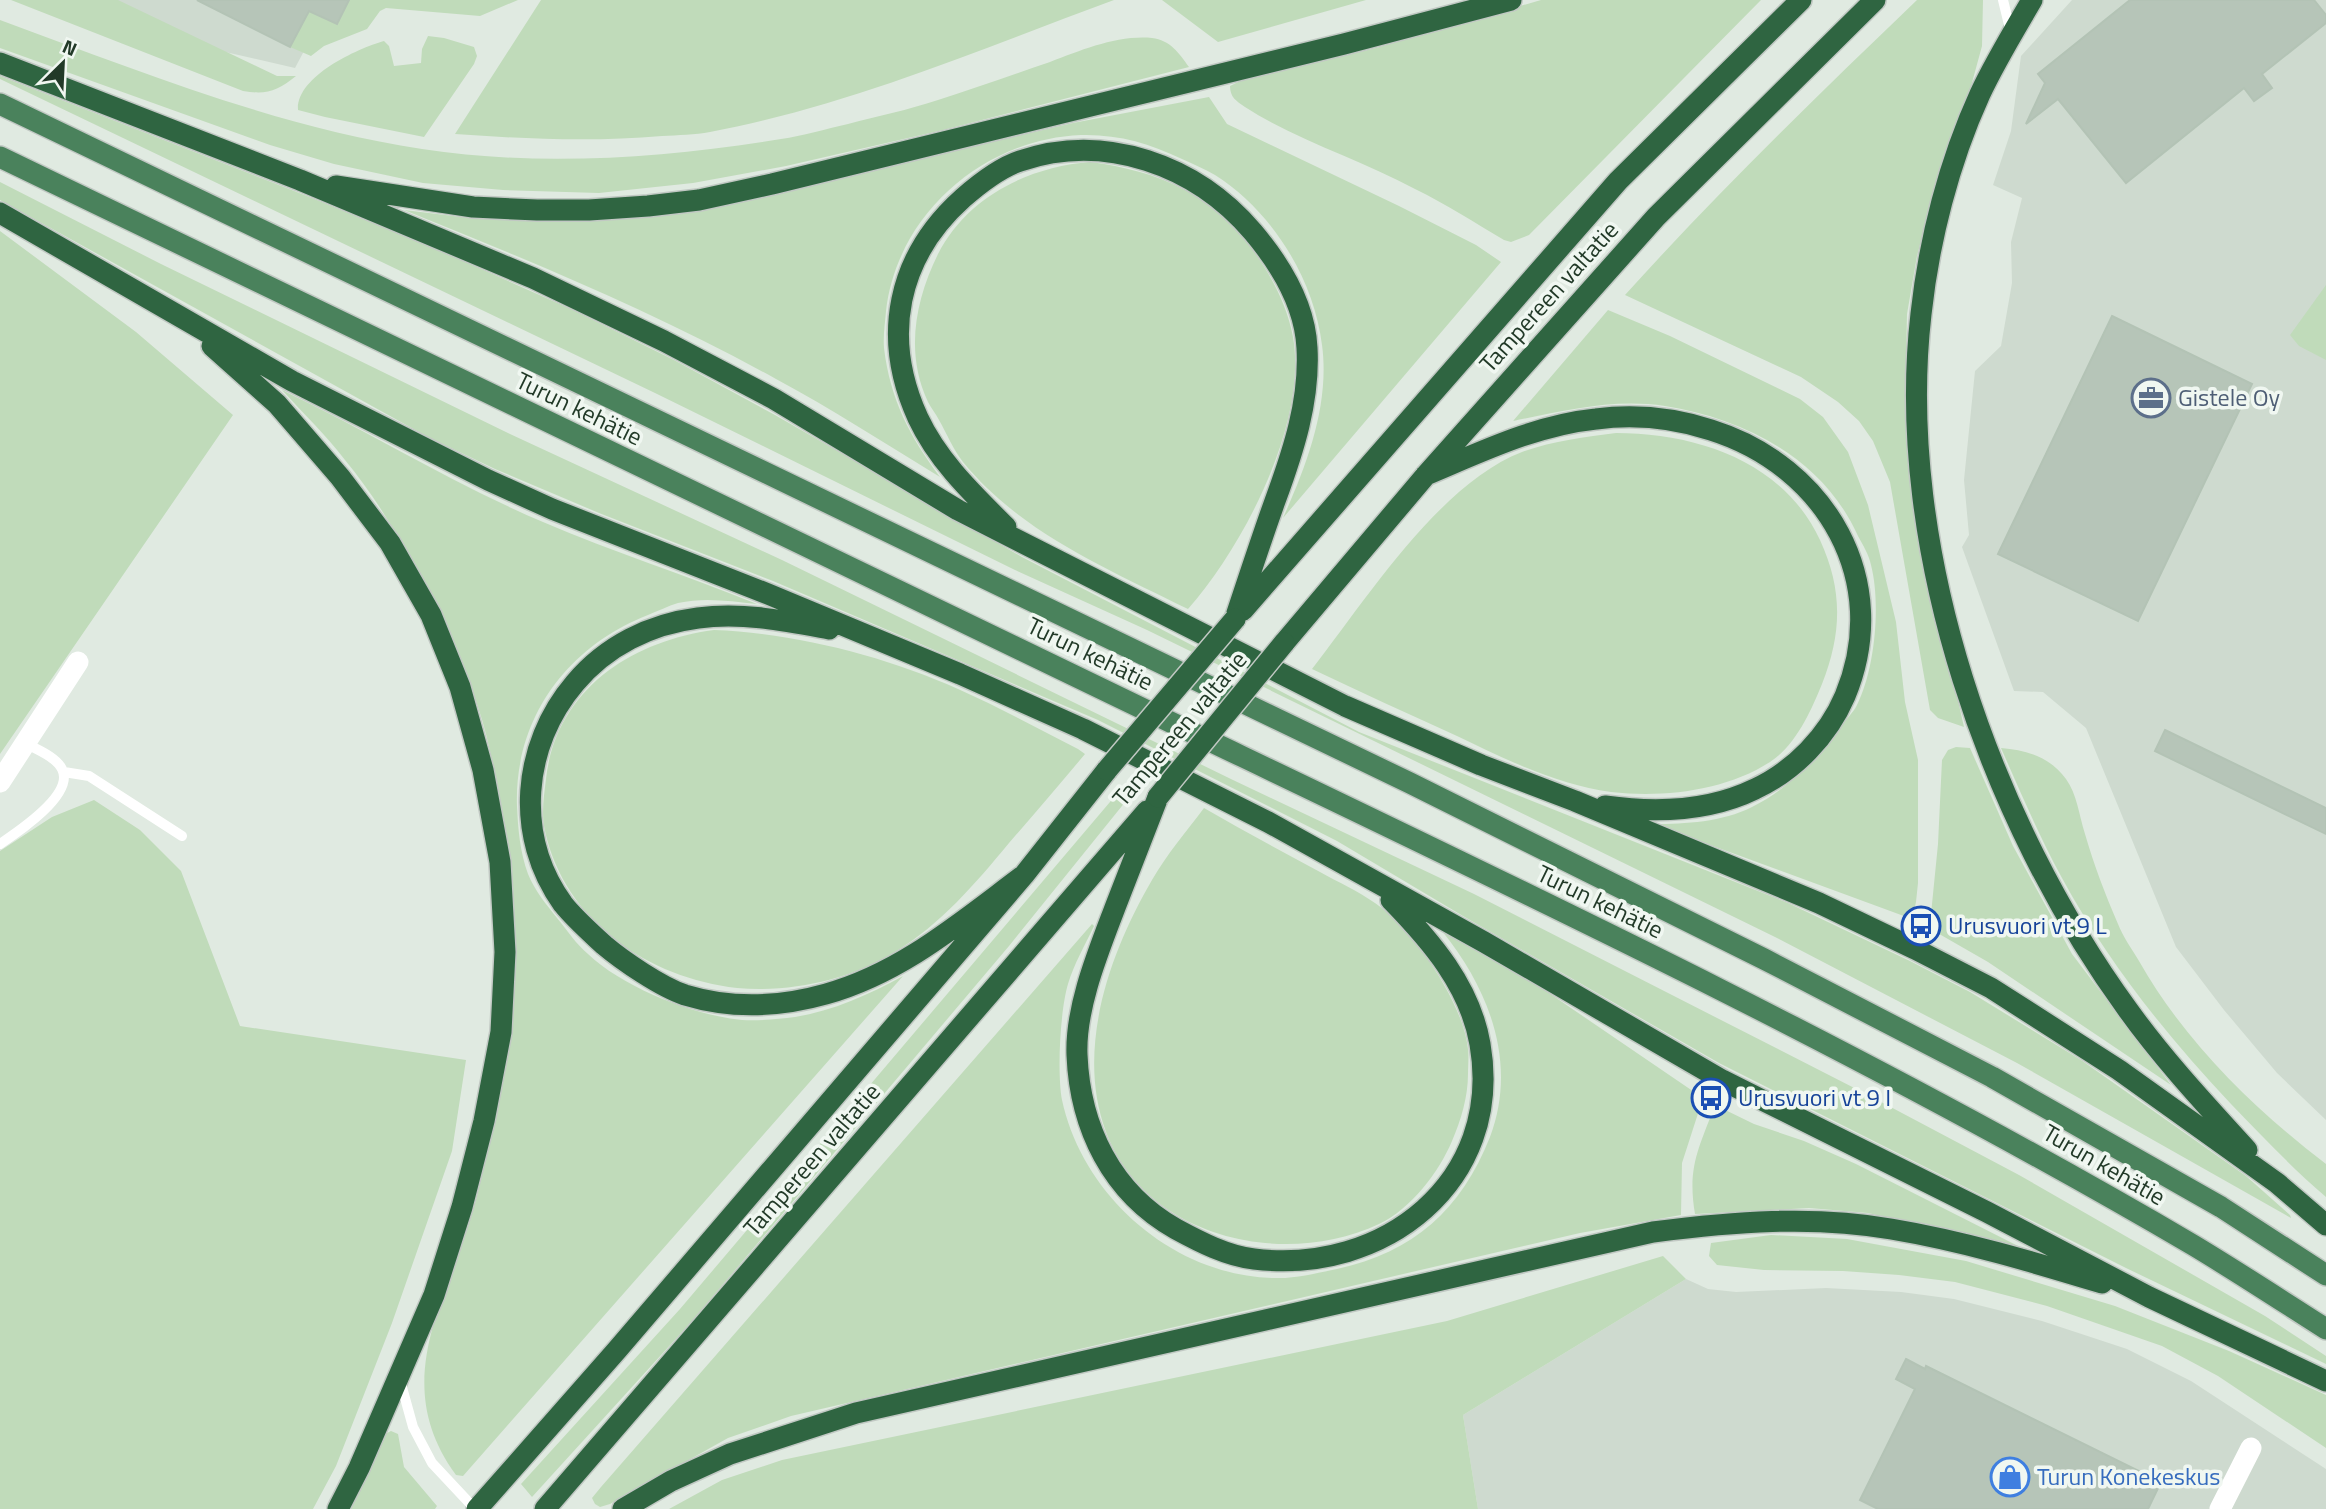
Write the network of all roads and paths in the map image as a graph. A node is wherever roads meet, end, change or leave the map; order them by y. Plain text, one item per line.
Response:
1 (1511, 0) edge
2 (1801, 0) edge
3 (1874, 0) edge
4 (2003, 0) edge
5 (2032, 0) edge
6 (2011, 35) junction
7 (0, 62) edge
8 (0, 104) edge
9 (0, 158) edge
10 (300, 180) junction
11 (0, 213) edge
12 (181, 318) junction
13 (1426, 475) junction
14 (1020, 541) junction
15 (1235, 619) junction
16 (867, 635) junction
17 (78, 662) dead end
18 (27, 744) junction
19 (64, 772) junction
20 (0, 782) edge
21 (1158, 797) junction
22 (1575, 801) junction
23 (183, 836) dead end
24 (0, 844) edge
25 (1024, 875) junction
26 (1376, 883) junction
27 (2277, 1183) junction
28 (2326, 1225) edge
29 (2326, 1275) edge
30 (2149, 1297) junction
31 (2326, 1329) edge
32 (399, 1374) junction
33 (2326, 1381) edge
34 (2251, 1448) dead end
35 (338, 1509) edge
36 (475, 1509) edge
37 (545, 1509) edge
38 (623, 1509) edge
39 (2220, 1509) edge

1 - 10 highway
2 - 15 highway, Tampereen valtatie
3 - 13 highway, Tampereen valtatie
4 - 6 lane
5 - 6 highway
6 - 27 highway
7 - 10 highway
8 - 29 highway, Turun kehätie
9 - 31 highway, Turun kehätie
10 - 14 highway
11 - 12 highway
12 - 16 highway
12 - 32 highway
13 - 21 highway, Tampereen valtatie, bridge
13 - 22 highway
14 - 15 highway
14 - 22 highway
15 - 25 highway, Tampereen valtatie, bridge
16 - 25 highway
16 - 26 highway
17 - 18 street
18 - 19 lane
18 - 20 street
19 - 23 lane
19 - 24 lane
21 - 26 highway
21 - 37 highway, Tampereen valtatie
22 - 27 highway
25 - 36 highway, Tampereen valtatie
26 - 30 highway
27 - 28 highway
30 - 33 highway
30 - 38 highway
32 - 35 highway
32 - 36 lane
34 - 39 street

